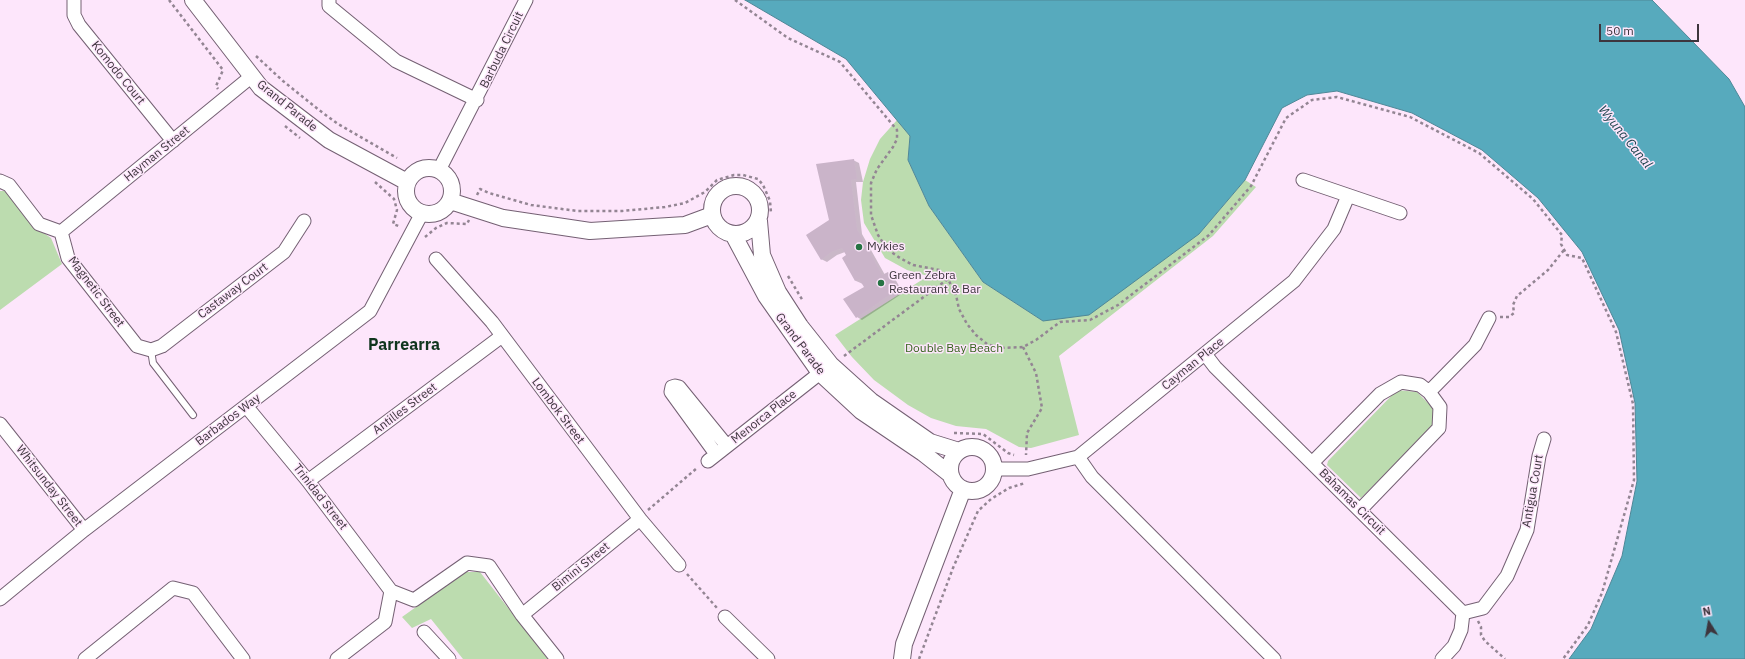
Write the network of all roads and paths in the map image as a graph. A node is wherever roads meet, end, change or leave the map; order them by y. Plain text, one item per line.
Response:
1 (74, 0) edge
2 (193, 0) edge
3 (329, 0) edge
4 (526, 0) edge
5 (736, 0) edge
6 (252, 52) dead end
7 (252, 76) junction
8 (477, 100) junction
9 (173, 141) junction
10 (397, 158) dead end
11 (439, 170) junction
12 (1303, 180) dead end
13 (0, 181) edge
14 (407, 182) junction
15 (1348, 196) junction
16 (450, 201) junction
17 (422, 213) junction
18 (1400, 213) dead end
19 (712, 215) junction
20 (304, 221) dead end
21 (759, 221) junction
22 (62, 232) junction
23 (733, 234) junction
24 (424, 238) dead end
25 (420, 242) dead end
26 (1564, 250) junction
27 (436, 259) dead end
28 (948, 279) junction
29 (1489, 318) joint
30 (502, 336) junction
31 (1023, 347) junction
32 (150, 350) junction
33 (1204, 354) junction
34 (844, 356) dead end
35 (820, 373) junction
36 (1429, 392) junction
37 (246, 406) junction
38 (193, 415) dead end
39 (0, 424) edge
40 (1544, 439) dead end
41 (727, 446) junction
42 (959, 451) junction
43 (1026, 455) dead end
44 (1078, 457) junction
45 (712, 458) junction
46 (1312, 462) junction
47 (995, 469) junction
48 (951, 475) junction
49 (308, 481) junction
50 (963, 490) junction
51 (1360, 510) junction
52 (640, 519) junction
53 (84, 530) junction
54 (679, 565) joint
55 (391, 591) junction
56 (0, 599) edge
57 (1463, 613) junction
58 (522, 615) junction
59 (725, 617) joint
60 (424, 632) dead end
61 (85, 659) edge
62 (243, 659) edge
63 (337, 659) edge
64 (449, 659) edge
65 (557, 659) edge
66 (768, 659) edge
67 (902, 659) edge
68 (1274, 659) edge
69 (1442, 659) edge
70 (1505, 659) edge
71 (1563, 659) edge

1 - 9 street, Komodo Court
2 - 7 street, Grand Parade
3 - 8 street, Barbuda Circuit
4 - 8 street, Barbuda Circuit
5 - 28 path
6 - 10 path
7 - 9 street, Hayman Street
7 - 14 street, Grand Parade
8 - 11 street, Barbuda Circuit
9 - 22 street, Hayman Street
11 - 14 street
11 - 16 street
12 - 15 street
13 - 22 street
14 - 17 street
15 - 18 street
15 - 33 street, Cayman Place
16 - 17 street
16 - 19 street
17 - 37 street, Barbados Way
19 - 21 street
19 - 23 street
20 - 32 street, Castaway Court
21 - 23 street
21 - 42 street, Grand Parade
22 - 32 street, Magnetic Street
23 - 35 street, Grand Parade
24 - 25 path
26 - 29 path
26 - 31 path
26 - 71 path
27 - 30 street, Lombok Street
28 - 31 path
28 - 34 path
29 - 36 street
30 - 49 street, Antilles Street
30 - 52 street, Lombok Street
31 - 43 path
32 - 38 lane
33 - 44 street, Cayman Place
33 - 46 street, Bahamas Circuit
35 - 41 street, Menorca Place
35 - 48 street, Grand Parade
36 - 46 street
36 - 51 street
37 - 49 street, Trinidad Street
37 - 53 street, Barbados Way
39 - 53 street, Whitsunday Street
40 - 57 street, Antigua Court
41 - 45 street, Menorca Place
41 - 45 street
42 - 47 street
42 - 48 street
44 - 47 street, Cayman Place
44 - 68 street
45 - 52 path
46 - 51 street, Bahamas Circuit
47 - 50 street
48 - 50 street
49 - 55 street, Trinidad Street
50 - 67 street
51 - 57 street, Bahamas Circuit
52 - 54 street, Lombok Street
52 - 58 street, Bimini Street
53 - 56 street, Barbados Way
54 - 59 path
55 - 58 street
55 - 63 street
57 - 69 street
57 - 70 path
58 - 65 street
59 - 66 street
60 - 64 street
61 - 62 street

